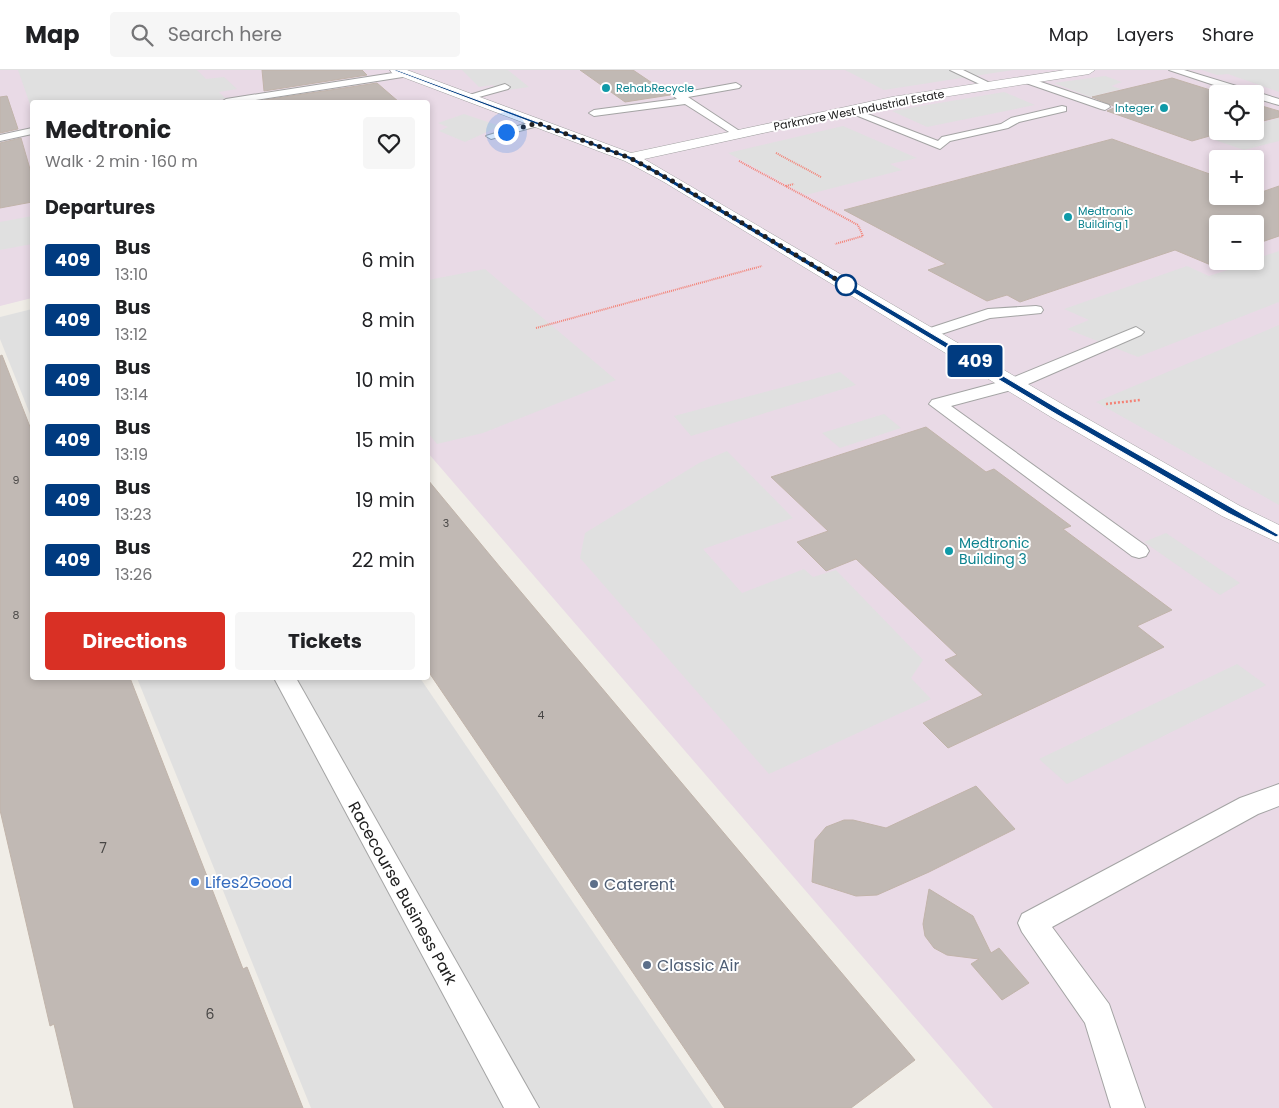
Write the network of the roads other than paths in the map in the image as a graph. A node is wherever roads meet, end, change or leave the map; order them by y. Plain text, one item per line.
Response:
1 (955, 70) edge
2 (1089, 70) edge
3 (1174, 70) edge
4 (401, 72) edge
5 (1026, 80) junction
6 (1223, 85) edge
7 (240, 86) dead end
8 (736, 86) dead end
9 (991, 86) junction
10 (505, 87) dead end
11 (670, 90) dead end
12 (468, 97) junction
13 (1264, 97) edge
14 (254, 98) junction
15 (683, 98) junction
16 (240, 100) edge
17 (1279, 102) edge
18 (1105, 107) dead end
19 (1062, 109) dead end
20 (848, 110) junction
21 (594, 113) dead end
22 (537, 123) junction
23 (29, 133) edge
24 (737, 134) junction
25 (490, 136) dead end
26 (0, 138) edge
27 (630, 158) junction
28 (1036, 310) dead end
29 (1136, 332) dead end
30 (929, 333) junction
31 (1013, 384) junction
32 (1279, 535) edge
33 (1139, 550) dead end
34 (286, 680) edge
35 (1279, 795) edge
36 (522, 1108) edge
37 (1128, 1108) edge

1 - 9 lane
2 - 5 street, Parkmore West Industrial Estate
3 - 6 lane
4 - 12 street
4 - 14 lane
5 - 9 street, Parkmore West Industrial Estate
5 - 18 lane
7 - 14 lane
8 - 15 lane
9 - 20 street, Parkmore West Industrial Estate
10 - 12 lane
11 - 15 lane
12 - 22 street
13 - 17 lane
14 - 16 lane
15 - 21 lane
15 - 24 lane
19 - 20 lane
20 - 24 street, Parkmore West Industrial Estate
22 - 25 lane
22 - 27 street
23 - 26 lane
24 - 27 street, Parkmore West Industrial Estate
27 - 30 street
28 - 30 lane
29 - 31 lane
30 - 31 street
31 - 32 street
31 - 33 lane
34 - 36 lane, Racecourse Business Park
35 - 37 lane

